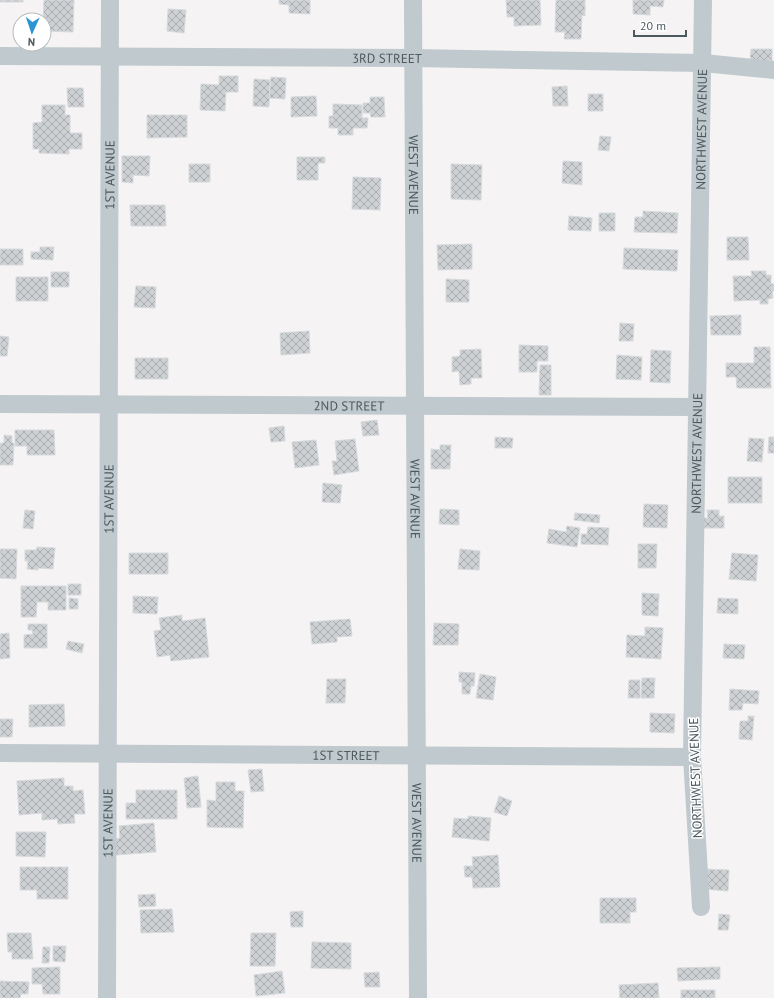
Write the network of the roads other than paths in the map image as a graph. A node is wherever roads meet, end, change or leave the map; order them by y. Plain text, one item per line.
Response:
1 (110, 0) edge
2 (413, 0) edge
3 (703, 0) edge
4 (0, 56) edge
5 (110, 56) junction
6 (413, 58) junction
7 (703, 63) junction
8 (774, 70) edge
9 (0, 404) edge
10 (109, 405) junction
11 (415, 406) junction
12 (698, 406) junction
13 (0, 753) edge
14 (108, 753) junction
15 (417, 755) junction
16 (692, 757) junction
17 (701, 907) dead end
18 (107, 998) edge
19 (418, 998) edge

1 - 5 street, 1ST AVENUE
2 - 6 street, WEST AVENUE
3 - 7 street, NORTHWEST AVENUE
4 - 5 street, 3RD STREET
5 - 6 street, 3RD STREET
5 - 10 street, 1ST AVENUE
6 - 7 street, 3RD STREET
6 - 11 street, WEST AVENUE
7 - 8 street, 3RD STREET
7 - 12 street, NORTHWEST AVENUE
9 - 10 street, 2ND STREET
10 - 11 street, 2ND STREET
10 - 14 street, 1ST AVENUE
11 - 12 street, 2ND STREET
11 - 15 street, WEST AVENUE
12 - 16 street, NORTHWEST AVENUE
13 - 14 street, 1ST STREET
14 - 15 street, 1ST STREET
14 - 18 street, 1ST AVENUE
15 - 16 street, 1ST STREET
15 - 19 street, WEST AVENUE
16 - 17 street, NORTHWEST AVENUE

